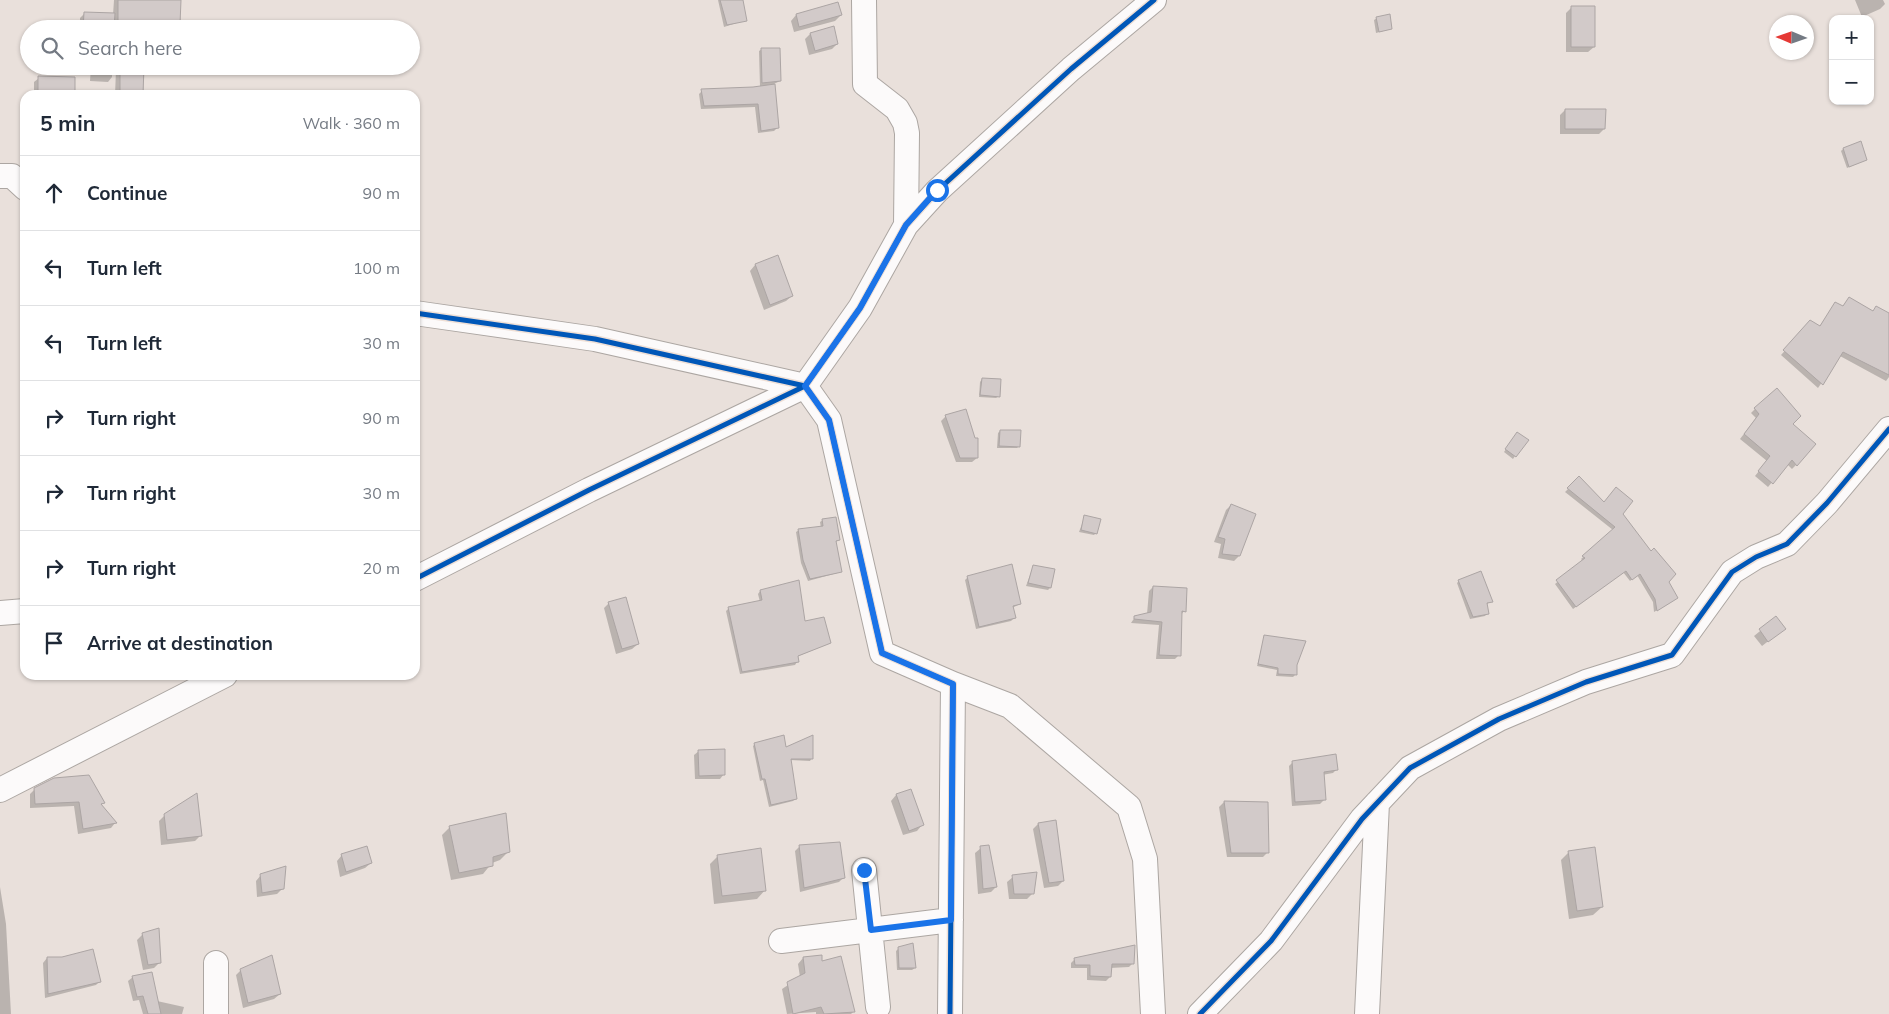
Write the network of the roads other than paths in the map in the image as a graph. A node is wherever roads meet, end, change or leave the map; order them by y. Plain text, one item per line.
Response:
1 (864, 0) edge
2 (1154, 0) edge
3 (0, 176) edge
4 (20, 183) edge
5 (906, 225) junction
6 (420, 314) edge
7 (805, 386) junction
8 (1889, 429) edge
9 (420, 576) edge
10 (20, 611) edge
11 (0, 613) edge
12 (215, 680) edge
13 (953, 684) junction
14 (0, 790) edge
15 (1377, 803) junction
16 (864, 870) dead end
17 (951, 920) junction
18 (871, 930) junction
19 (781, 941) dead end
20 (216, 964) dead end
21 (878, 1007) dead end
22 (216, 1014) edge
23 (950, 1014) edge
24 (1153, 1014) edge
25 (1200, 1014) edge
26 (1367, 1014) edge

1 - 5 street
2 - 5 street
3 - 4 street
5 - 7 street
6 - 7 street
7 - 9 street
7 - 13 street
8 - 15 street
10 - 11 street
12 - 14 street
13 - 17 street
13 - 24 street
15 - 25 street
15 - 26 street
16 - 18 street
17 - 18 street
17 - 23 street
18 - 19 street
18 - 21 street
20 - 22 street

